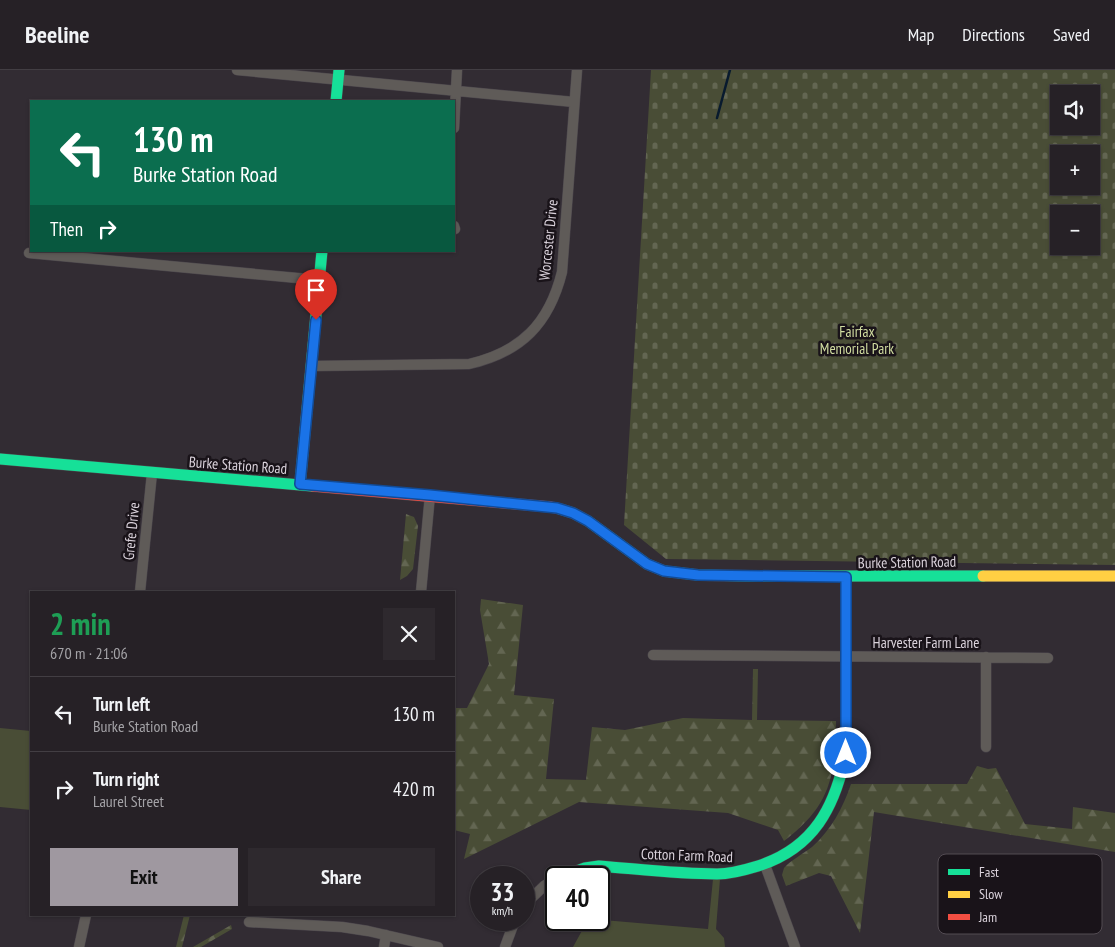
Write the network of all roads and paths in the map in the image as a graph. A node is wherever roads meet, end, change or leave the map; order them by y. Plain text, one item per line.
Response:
1 (237, 70) edge
2 (457, 70) edge
3 (577, 70) edge
4 (339, 75) edge
5 (456, 91) junction
6 (336, 100) edge
7 (574, 102) junction
8 (455, 110) edge
9 (322, 252) edge
10 (29, 253) dead end
11 (319, 280) junction
12 (314, 366) junction
13 (0, 459) edge
14 (152, 474) junction
15 (300, 484) junction
16 (430, 495) junction
17 (1115, 576) edge
18 (846, 577) junction
19 (140, 591) edge
20 (421, 591) edge
21 (653, 655) dead end
22 (846, 656) junction
23 (986, 657) junction
24 (1048, 658) dead end
25 (986, 747) dead end
26 (765, 865) junction
27 (610, 867) edge
28 (545, 885) edge
29 (535, 895) edge
30 (86, 916) edge
31 (249, 922) dead end
32 (510, 931) edge
33 (386, 936) junction
34 (80, 947) edge
35 (384, 947) edge
36 (438, 947) edge
37 (505, 947) edge
38 (795, 947) edge

1 - 4 street
2 - 5 street
3 - 7 street, Worcester Drive
4 - 5 street
4 - 6 street
5 - 7 street
5 - 8 street
7 - 12 street, Worcester Drive
9 - 11 street
10 - 11 street
11 - 12 street
12 - 15 street
13 - 14 street, Burke Station Road
14 - 15 street, Burke Station Road
14 - 19 street, Grefe Drive
15 - 16 street, Burke Station Road
16 - 18 street, Burke Station Road
16 - 20 street
17 - 18 street, Burke Station Road
18 - 22 street, Cotton Farm Road
21 - 22 street, Harvester Farm Lane
22 - 23 street, Harvester Farm Lane
22 - 26 street, Cotton Farm Road
23 - 24 street, Harvester Farm Lane
23 - 25 street
26 - 27 street, Cotton Farm Road
26 - 38 street
28 - 29 street, Cotton Farm Road
30 - 34 street
31 - 33 street
32 - 37 street
33 - 35 street
33 - 36 street

